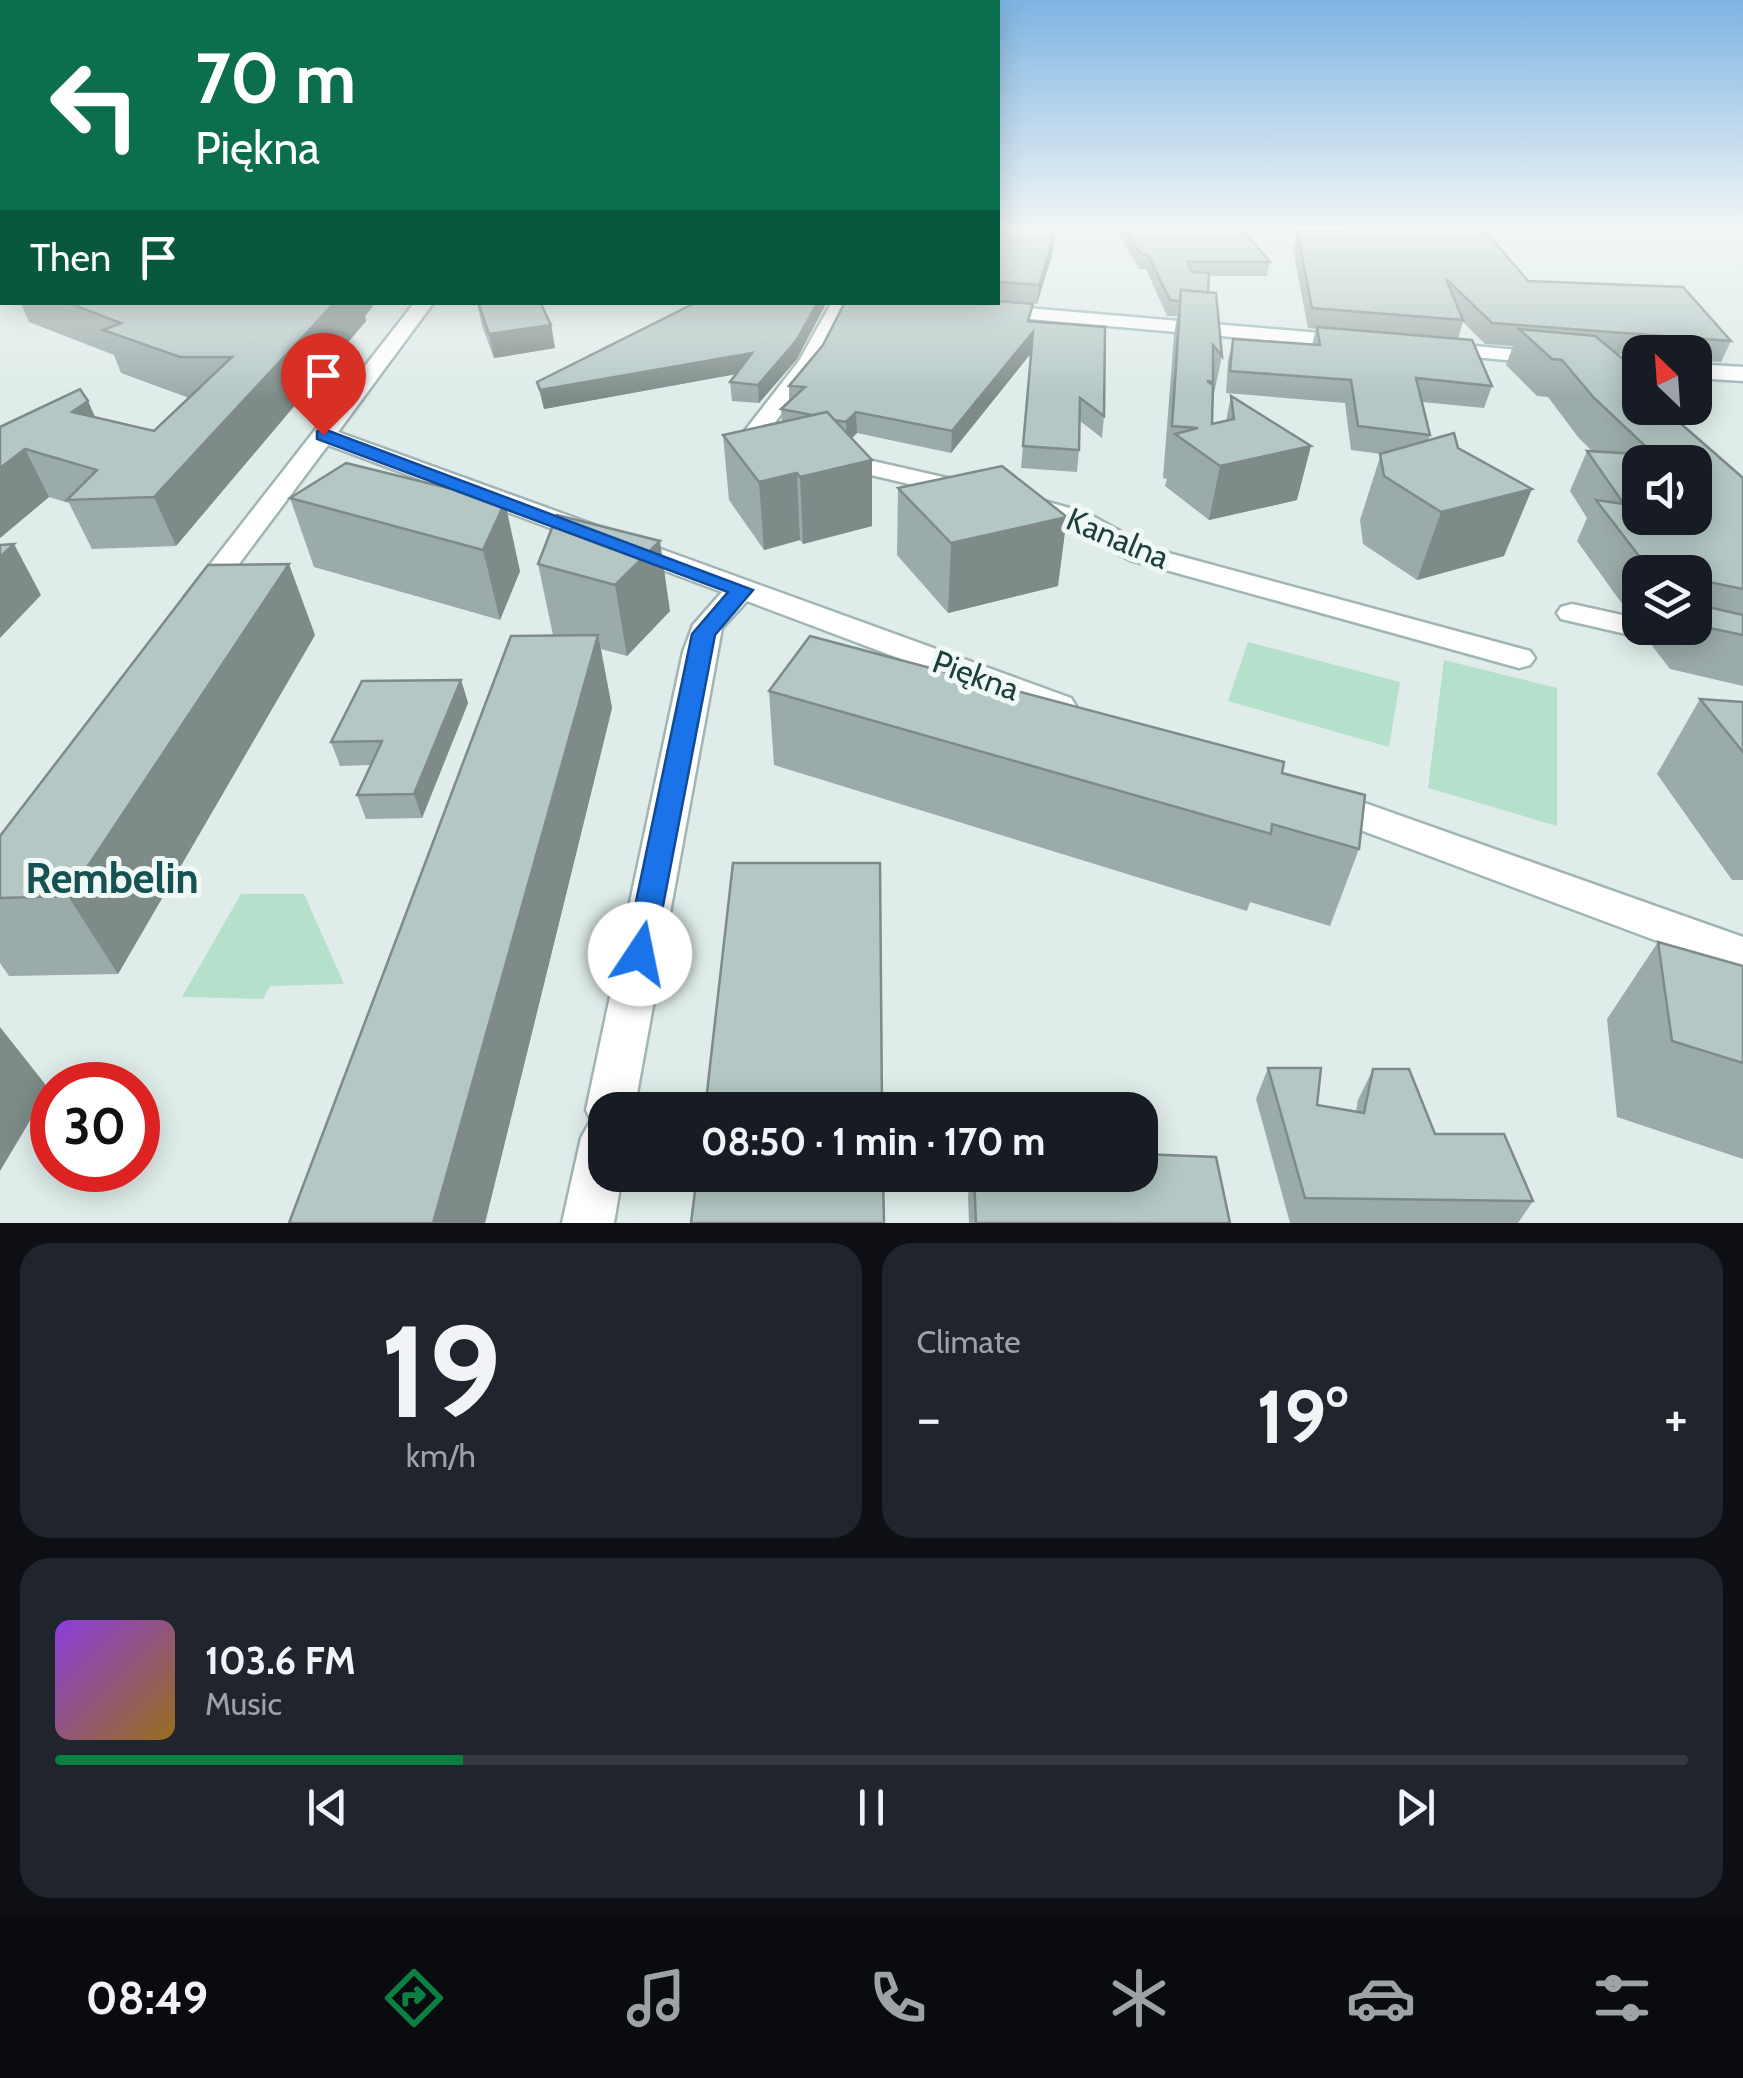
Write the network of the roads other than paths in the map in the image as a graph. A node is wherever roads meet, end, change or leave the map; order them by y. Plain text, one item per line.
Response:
1 (423, 305) edge
2 (840, 305) edge
3 (978, 309) edge
4 (1371, 343) edge
5 (1410, 347) edge
6 (1622, 365) edge
7 (1712, 372) edge
8 (1743, 374) edge
9 (323, 435) junction
10 (412, 470) junction
11 (273, 502) junction
12 (742, 590) junction
13 (1572, 613) dead end
14 (178, 626) edge
15 (1743, 651) edge
16 (1519, 658) dead end
17 (1090, 717) edge
18 (1292, 790) edge
19 (1743, 955) edge
20 (613, 1092) edge
21 (594, 1192) edge
22 (588, 1223) edge

1 - 9 street
2 - 16 street, Kanalna
3 - 4 street
5 - 6 street
7 - 8 street
9 - 10 street, Piękna
9 - 11 street
10 - 11 street
10 - 12 street, Piękna
11 - 14 street
12 - 17 street, Piękna
12 - 20 street
13 - 15 street
18 - 19 street
21 - 22 street

